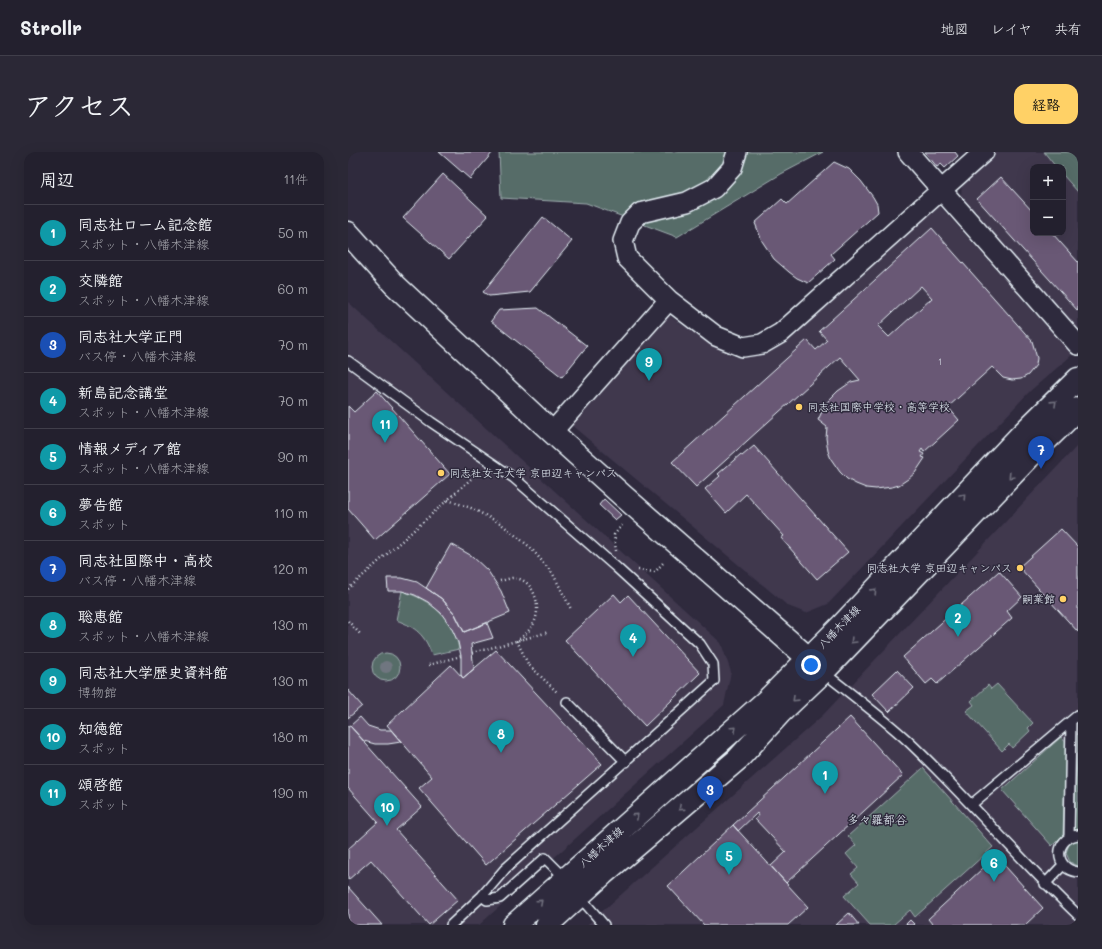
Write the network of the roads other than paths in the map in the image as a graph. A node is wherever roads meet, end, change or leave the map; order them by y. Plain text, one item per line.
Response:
1 (737, 152) edge
2 (908, 152) edge
3 (984, 152) edge
4 (942, 190) junction
5 (348, 233) edge
6 (669, 300) junction
7 (1078, 345) edge
8 (348, 360) edge
9 (1078, 379) edge
10 (1078, 409) edge
11 (552, 432) junction
12 (816, 665) junction
13 (567, 702) road end
14 (1075, 718) edge
15 (626, 762) junction
16 (972, 804) junction
17 (1074, 836) edge
18 (1063, 865) junction
19 (1078, 872) edge
20 (1045, 884) junction
21 (572, 888) junction
22 (482, 896) junction
23 (1078, 915) edge
24 (451, 925) edge
25 (514, 925) edge
26 (547, 925) edge
27 (604, 925) edge

1 - 6 street
2 - 4 street
3 - 4 street
4 - 6 street
4 - 7 street
5 - 11 main road
6 - 11 street
8 - 15 lane
12 -> 9 main road, 八幡木津線
10 -> 12 main road, 八幡木津線
11 - 12 main road
12 - 16 lane
12 - 21 main road, 八幡木津線
13 - 15 lane
14 - 16 lane
14 - 17 lane
15 - 22 lane
16 - 20 lane
17 - 18 lane
18 - 19 lane
18 - 20 lane
20 - 23 lane
21 - 22 lane
25 -> 21 main road, 八幡木津線
21 - 26 main road, 八幡木津線
21 - 27 lane
22 - 24 lane

